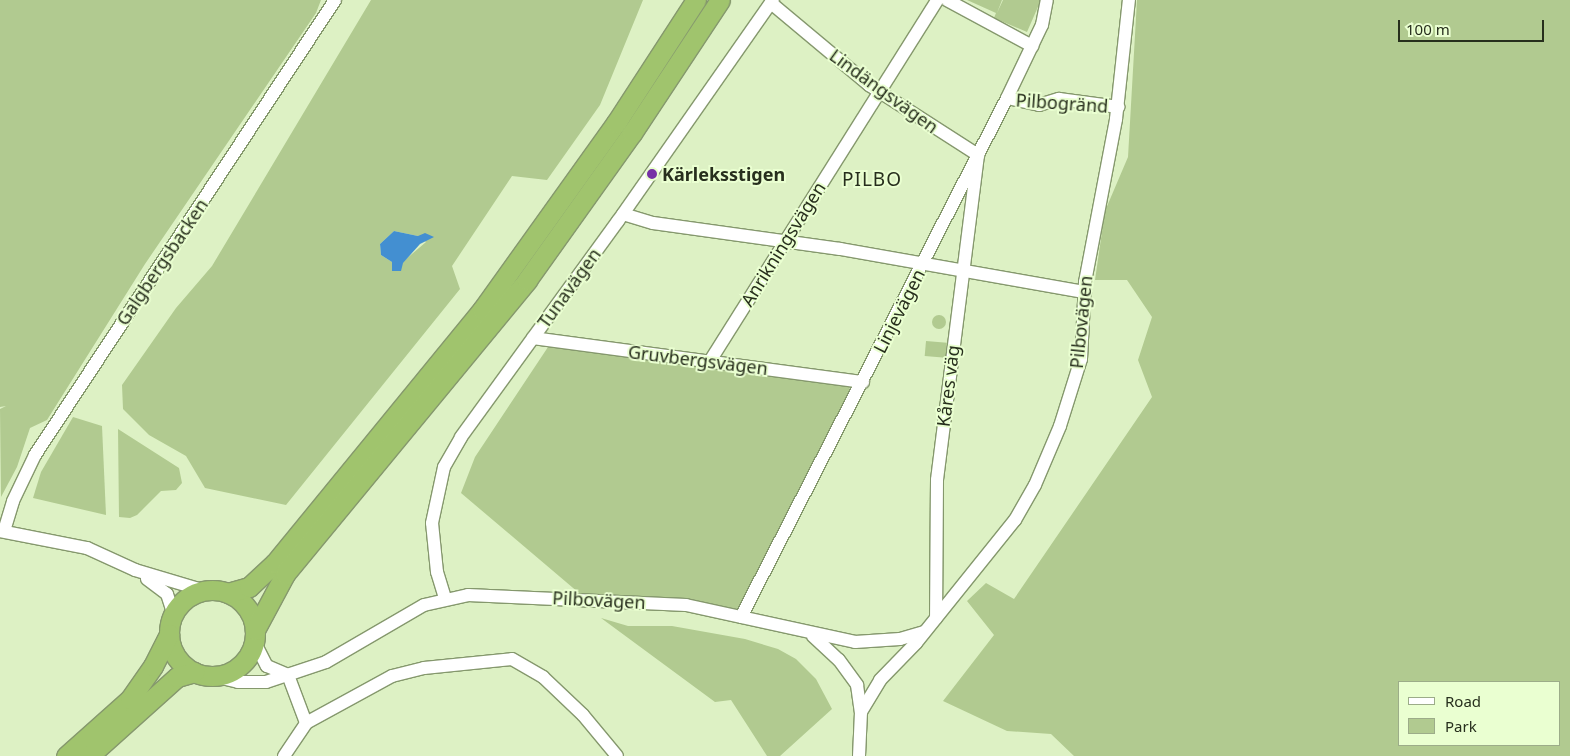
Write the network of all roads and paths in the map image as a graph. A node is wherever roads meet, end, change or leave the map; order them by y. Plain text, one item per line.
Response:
1 (335, 0) edge
2 (696, 0) edge
3 (720, 0) edge
4 (937, 0) edge
5 (947, 0) edge
6 (1047, 0) edge
7 (1129, 0) edge
8 (772, 2) edge
9 (1032, 46) junction
10 (880, 92) junction
11 (1007, 98) junction
12 (1118, 107) junction
13 (978, 155) junction
14 (623, 214) junction
15 (784, 241) junction
16 (924, 263) junction
17 (962, 271) junction
18 (1085, 292) junction
19 (533, 338) junction
20 (710, 361) junction
21 (863, 382) junction
22 (2, 531) edge
23 (135, 570) junction
24 (202, 590) junction
25 (228, 593) junction
26 (445, 598) junction
27 (174, 616) junction
28 (741, 617) junction
29 (936, 618) junction
30 (924, 632) junction
31 (169, 634) junction
32 (812, 635) junction
33 (255, 636) junction
34 (194, 672) junction
35 (288, 675) junction
36 (213, 676) junction
37 (861, 712) junction
38 (306, 723) junction
39 (66, 756) edge
40 (89, 756) edge
41 (284, 756) edge
42 (617, 756) edge
43 (859, 756) edge

1 - 22 street, Galgbergsbacken
2 - 25 highway
3 - 33 highway
4 - 10 street, Anrikningsvägen
5 - 9 street
6 - 9 street, Linjevägen
7 - 12 street, Pilbovägen
8 - 10 street, Lindängsvägen
8 - 14 street, Tunavägen
9 - 11 street, Linjevägen
10 - 13 street, Lindängsvägen
10 - 15 street, Anrikningsvägen
11 - 12 street, Pilbogränd
11 - 13 street, Linjevägen
12 - 18 street, Pilbovägen
13 - 16 street, Linjevägen
13 - 17 street, Kåres väg
14 - 15 street
14 - 19 street, Tunavägen
15 - 16 street
15 - 20 street, Anrikningsvägen
16 - 17 street
16 - 21 street, Linjevägen
17 - 18 street
17 - 29 street, Kåres väg
18 - 29 street, Pilbovägen
19 - 20 street, Gruvbergsvägen
19 - 26 street, Tunavägen
20 - 21 street, Gruvbergsvägen
21 - 28 street, Linjevägen
22 - 23 street
23 - 24 street
23 - 27 street
24 - 25 highway
24 - 27 highway
25 - 33 highway
26 - 28 street, Pilbovägen
26 - 35 street, Pilbovägen
27 - 31 highway
28 - 32 street, Pilbovägen
29 - 30 street, Pilbovägen
30 - 32 street, Pilbovägen
30 - 37 street, Pilbovägen
31 - 34 highway
31 - 39 highway
32 - 37 street
33 - 35 street
33 - 36 highway
34 - 36 highway
34 - 40 highway
35 - 36 street, Pilbovägen
35 - 38 street
37 - 43 street
38 - 41 street
38 - 42 street

